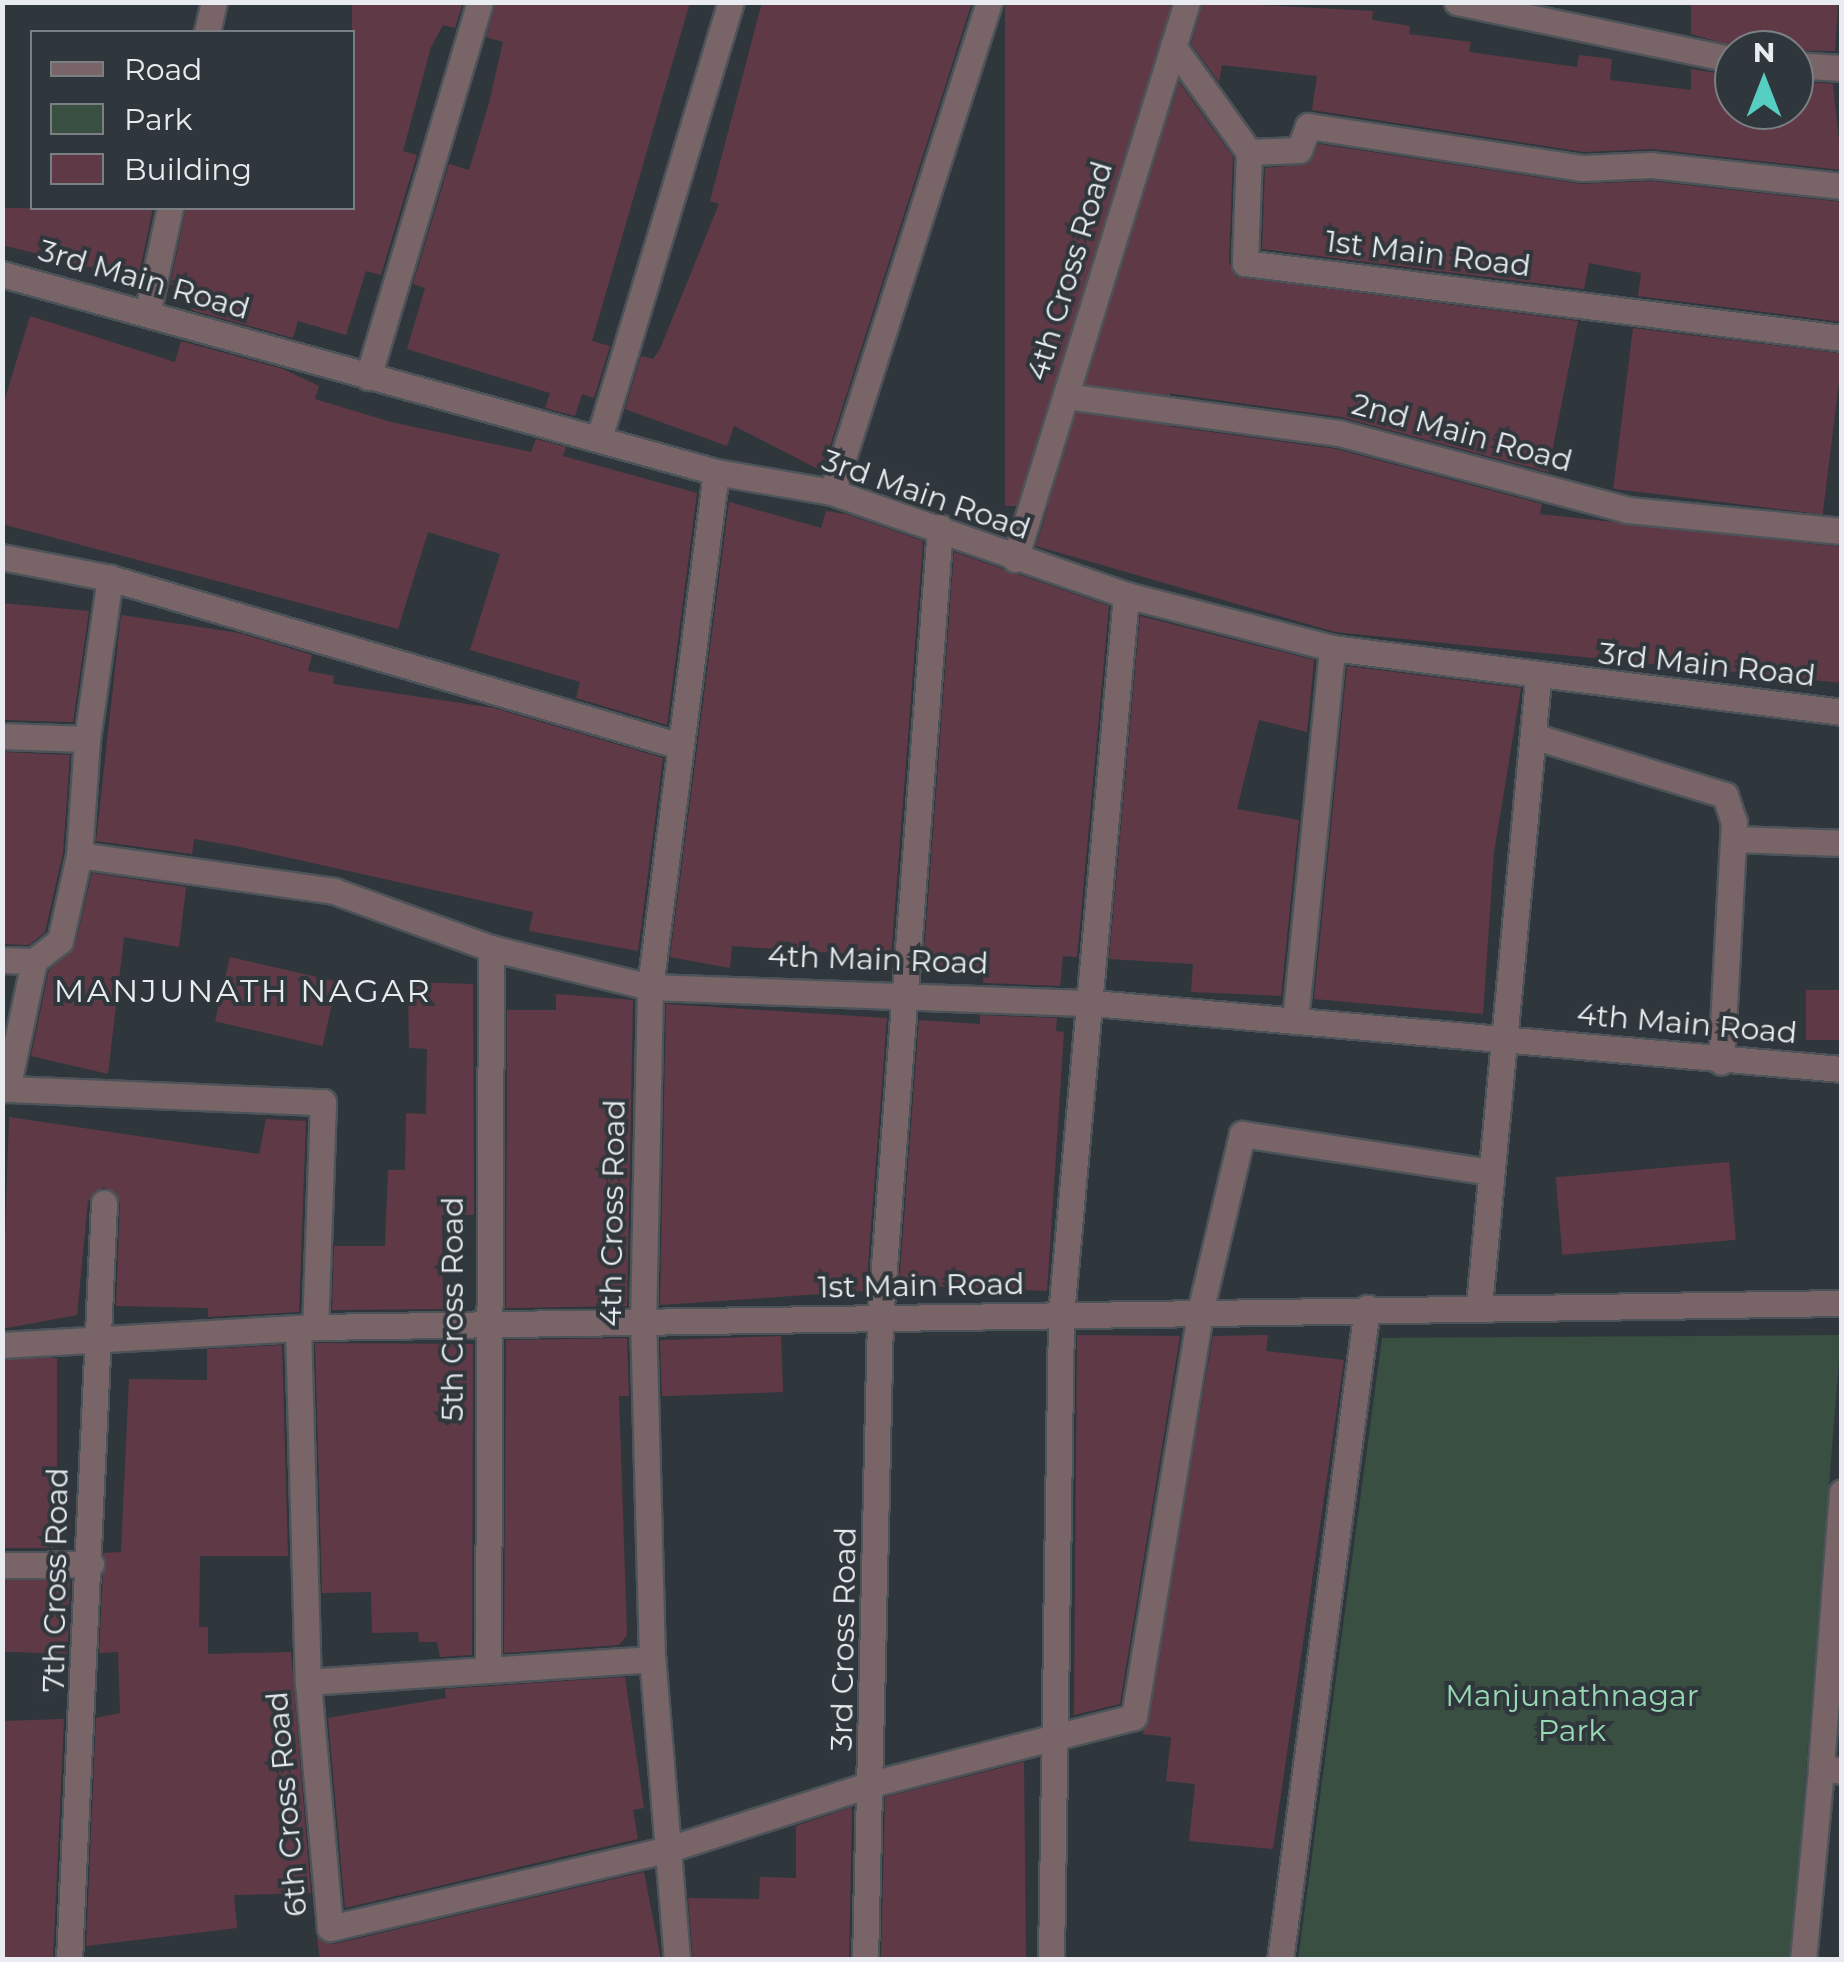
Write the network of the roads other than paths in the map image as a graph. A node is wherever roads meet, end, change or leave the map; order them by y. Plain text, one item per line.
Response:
1 (214, 2) edge
2 (480, 2) edge
3 (730, 2) edge
4 (988, 2) edge
5 (1187, 2) edge
6 (1457, 2) edge
7 (207, 30) edge
8 (1173, 46) junction
9 (1714, 56) edge
10 (1814, 66) edge
11 (1842, 68) edge
12 (1249, 152) junction
13 (1842, 186) edge
14 (170, 210) edge
15 (2, 274) edge
16 (147, 314) junction
17 (1842, 338) edge
18 (368, 377) junction
19 (1066, 396) junction
20 (600, 435) junction
21 (716, 472) junction
22 (832, 492) junction
23 (940, 528) junction
24 (1842, 531) edge
25 (2, 557) edge
26 (1015, 559) junction
27 (110, 578) junction
28 (1126, 595) junction
29 (1332, 648) junction
30 (1538, 680) junction
31 (1842, 712) edge
32 (2, 736) edge
33 (1533, 736) junction
34 (87, 739) junction
35 (680, 746) junction
36 (1734, 838) junction
37 (1842, 843) edge
38 (78, 855) junction
39 (491, 948) junction
40 (2, 960) edge
41 (34, 961) junction
42 (650, 987) junction
43 (905, 991) junction
44 (1092, 1003) junction
45 (1295, 1020) junction
46 (1502, 1042) junction
47 (1720, 1062) junction
48 (1842, 1069) edge
49 (5, 1099) edge
50 (1490, 1172) junction
51 (104, 1203) dead end
52 (1842, 1303) edge
53 (1479, 1306) junction
54 (1367, 1308) junction
55 (1200, 1312) junction
56 (1061, 1315) junction
57 (880, 1320) junction
58 (642, 1323) junction
59 (483, 1325) junction
60 (306, 1327) junction
61 (92, 1342) junction
62 (2, 1345) edge
63 (1841, 1492) edge
64 (2, 1564) edge
65 (91, 1564) junction
66 (652, 1659) junction
67 (488, 1670) junction
68 (308, 1682) junction
69 (1052, 1740) junction
70 (1831, 1769) edge
71 (875, 1783) junction
72 (669, 1849) junction
73 (68, 1960) edge
74 (677, 1960) edge
75 (865, 1960) edge
76 (1050, 1960) edge
77 (1280, 1960) edge
78 (1803, 1960) edge

1 - 7 street
2 - 18 street
3 - 20 street
4 - 22 street
5 - 8 street, 4th Cross Road
6 - 9 street
8 - 12 street
8 - 19 street, 4th Cross Road
10 - 11 street
12 - 13 street
12 - 17 street, 1st Main Road
14 - 16 street
15 - 16 street, 3rd Main Road
16 - 18 street, 3rd Main Road
18 - 20 street, 3rd Main Road
19 - 24 street, 2nd Main Road
19 - 26 street, 4th Cross Road
20 - 21 street, 3rd Main Road
21 - 22 street, 3rd Main Road
21 - 35 street, 4th Cross Road
22 - 23 street, 3rd Main Road
23 - 26 street, 3rd Main Road
23 - 43 street, 3rd Cross Road
25 - 27 street
26 - 28 street, 3rd Main Road
27 - 34 street
27 - 35 street
28 - 29 street, 3rd Main Road
28 - 44 street
29 - 30 street, 3rd Main Road
29 - 45 street
30 - 31 street, 3rd Main Road
30 - 33 street
32 - 34 street
33 - 36 street
33 - 46 street
34 - 38 street
35 - 42 street, 4th Cross Road
36 - 37 street
36 - 47 street
38 - 39 street, 4th Main Road
38 - 41 street
39 - 42 street, 4th Main Road
39 - 59 street, 5th Cross Road
40 - 41 street
41 - 49 street
42 - 43 street, 4th Main Road
42 - 58 street, 4th Cross Road
43 - 44 street, 4th Main Road
43 - 57 street, 3rd Cross Road
44 - 45 street, 4th Main Road
44 - 56 street
45 - 46 street, 4th Main Road
46 - 47 street, 4th Main Road
46 - 50 street
47 - 48 street, 4th Main Road
49 - 60 street, 6th Cross Road
50 - 53 street
50 - 55 street
51 - 61 street, 7th Cross Road
52 - 53 street, 1st Main Road
53 - 54 street, 1st Main Road
54 - 55 street, 1st Main Road
54 - 77 street
55 - 56 street, 1st Main Road
55 - 69 street
56 - 57 street, 1st Main Road
56 - 69 street
57 - 58 street, 1st Main Road
57 - 71 street, 3rd Cross Road
58 - 59 street, 1st Main Road
58 - 66 street, 4th Cross Road
59 - 60 street, 1st Main Road
59 - 67 street, 5th Cross Road
60 - 61 street, 1st Main Road
60 - 68 street, 6th Cross Road
61 - 62 street, 1st Main Road
61 - 65 street, 7th Cross Road
63 - 70 street
64 - 65 street
65 - 73 street, 7th Cross Road
66 - 67 street
66 - 72 street, 4th Cross Road
67 - 68 street
68 - 72 street, 6th Cross Road
69 - 71 street
69 - 76 street
70 - 78 street
71 - 72 street
71 - 75 street, 3rd Cross Road
72 - 74 street, 4th Cross Road

